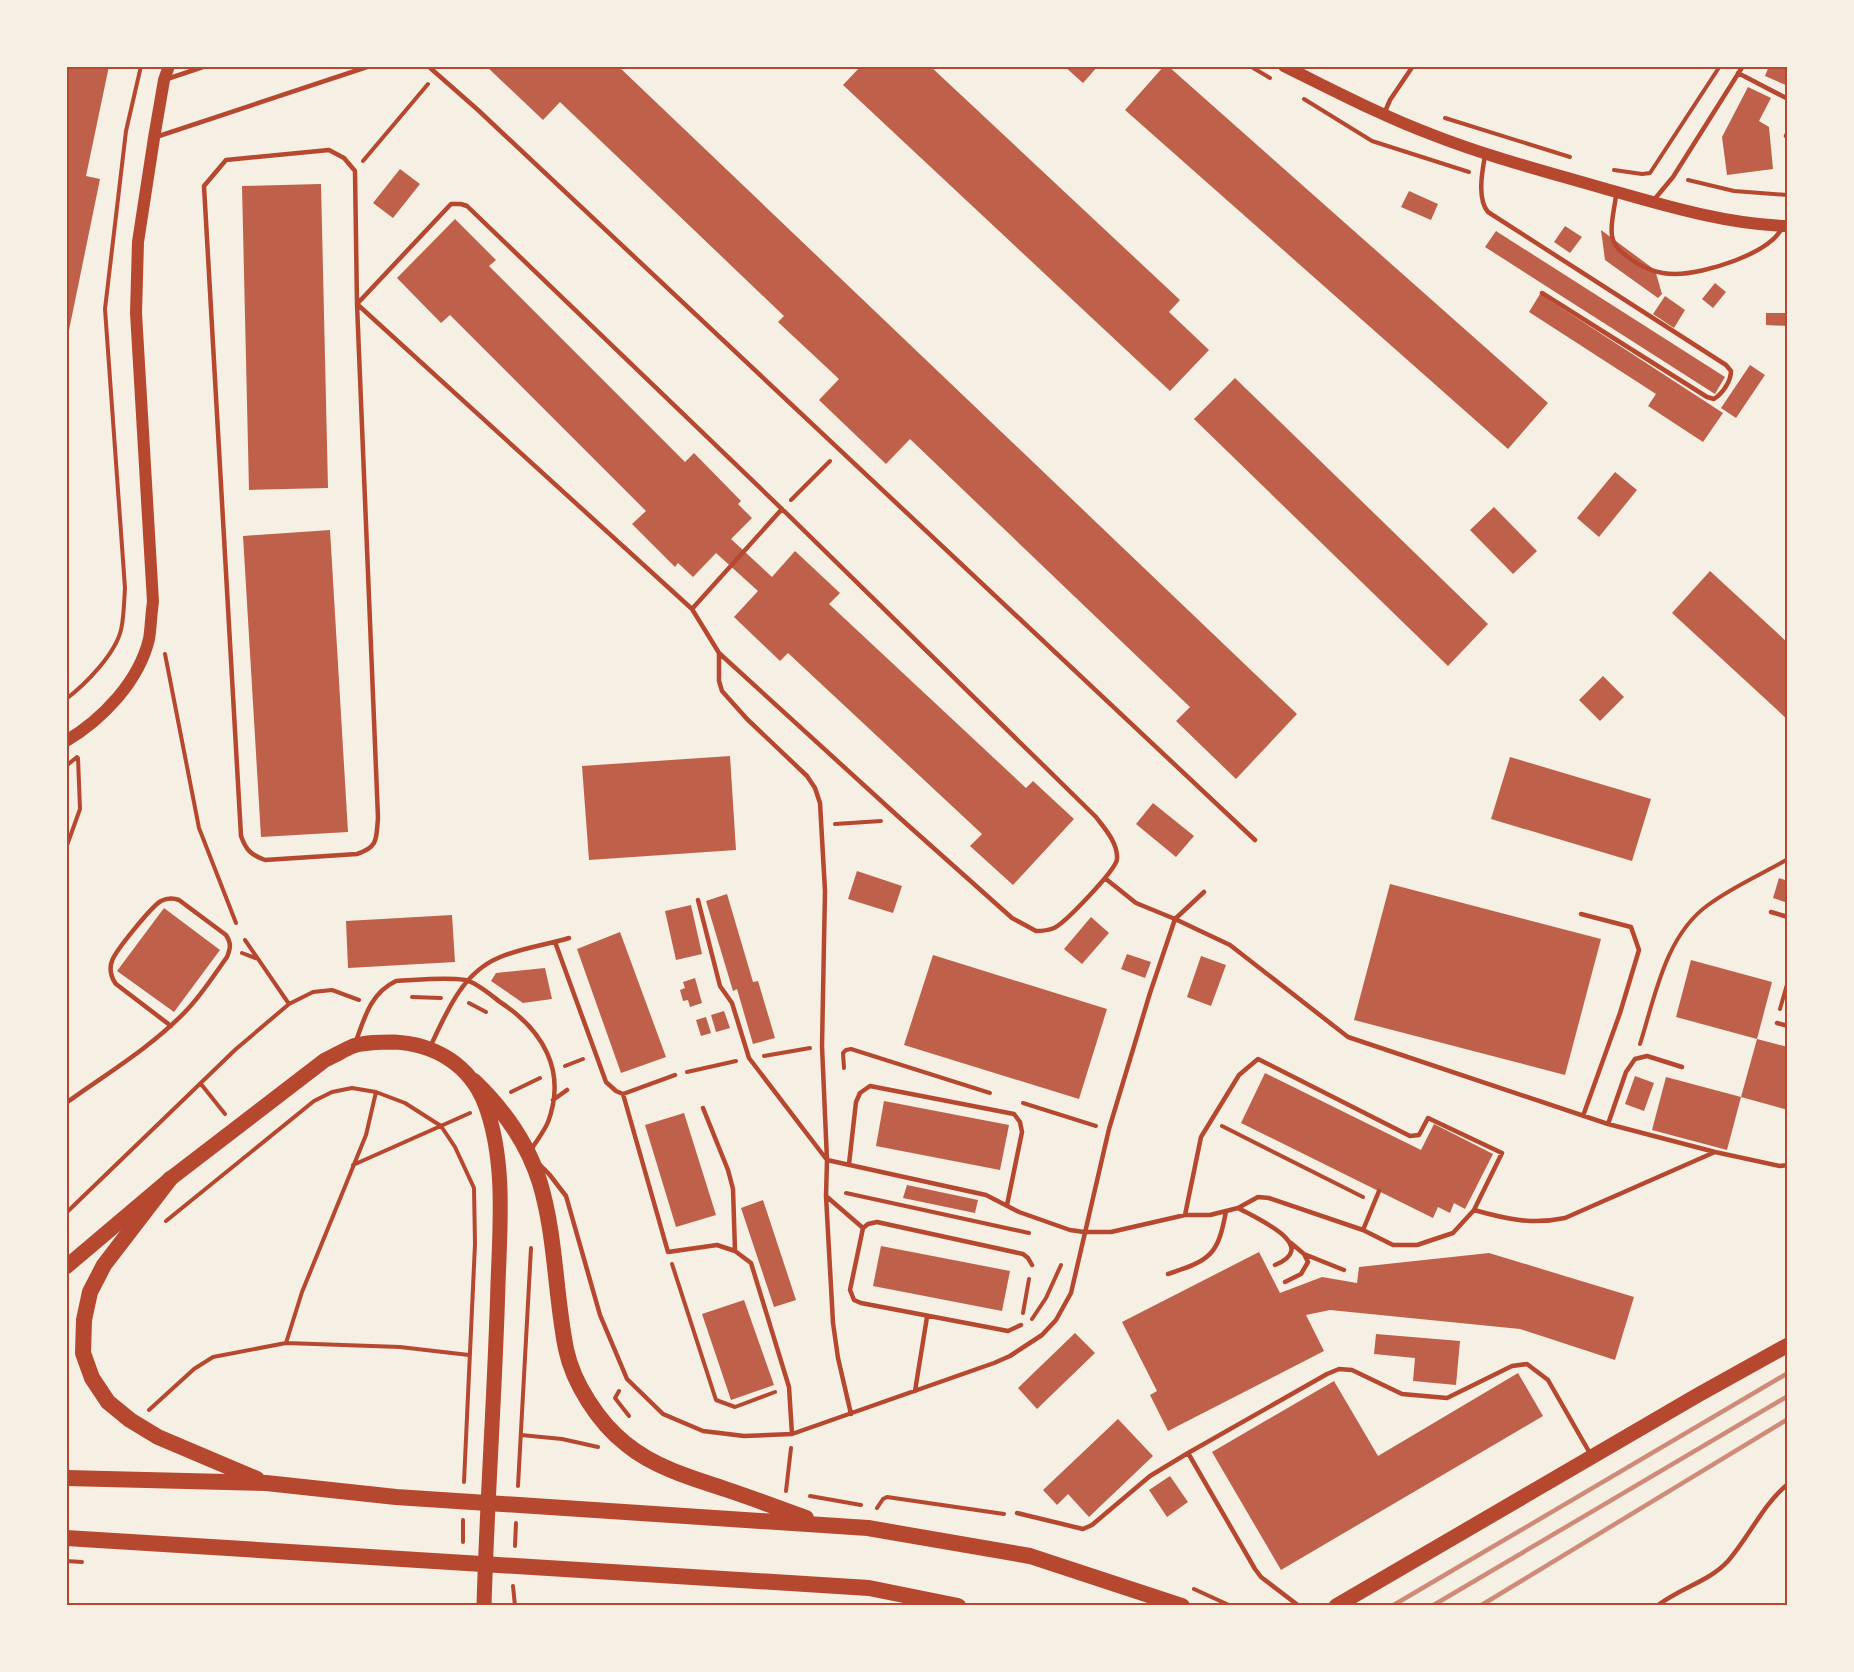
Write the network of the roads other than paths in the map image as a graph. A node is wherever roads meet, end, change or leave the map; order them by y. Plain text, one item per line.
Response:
1 (169, 66) edge
2 (206, 66) edge
3 (370, 66) edge
4 (428, 66) edge
5 (1285, 66) edge
6 (1413, 66) edge
7 (1743, 66) edge
8 (1738, 73) junction
9 (164, 80) junction
10 (1788, 99) edge
11 (1384, 114) junction
12 (154, 138) junction
13 (1486, 154) junction
14 (1616, 192) junction
15 (1652, 202) junction
16 (1786, 226) edge
17 (1542, 293) dead end
18 (357, 304) junction
19 (782, 509) junction
20 (692, 609) junction
21 (719, 653) junction
22 (66, 741) edge
23 (1255, 840) dead end
24 (1106, 879) junction
25 (1204, 892) dead end
26 (698, 900) dead end
27 (1771, 912) dead end
28 (1581, 914) dead end
29 (1788, 917) edge
30 (1175, 919) junction
31 (569, 938) dead end
32 (555, 942) junction
33 (467, 980) junction
34 (1776, 1023) road end
35 (171, 1026) junction
36 (1788, 1026) edge
37 (354, 1046) junction
38 (429, 1048) junction
39 (1683, 1067) dead end
40 (675, 1075) dead end
41 (474, 1081) junction
42 (567, 1090) dead end
43 (623, 1094) junction
44 (554, 1100) junction
45 (66, 1103) edge
46 (703, 1108) dead end
47 (1583, 1116) junction
48 (1608, 1124) junction
49 (1410, 1136) junction
50 (1406, 1143) dead end
51 (1715, 1152) junction
52 (528, 1155) junction
53 (827, 1160) junction
54 (849, 1164) junction
55 (1788, 1165) edge
56 (170, 1179) junction
57 (1379, 1191) dead end
58 (826, 1196) junction
59 (1007, 1205) junction
60 (1238, 1208) junction
61 (1474, 1210) junction
62 (1226, 1211) junction
63 (1185, 1215) junction
64 (863, 1228) junction
65 (1363, 1230) junction
66 (1084, 1232) junction
67 (1291, 1243) junction
68 (735, 1251) junction
69 (1304, 1254) junction
70 (1032, 1265) road end
71 (1275, 1265) dead end
72 (66, 1267) edge
73 (1344, 1270) dead end
74 (1168, 1274) dead end
75 (1285, 1282) dead end
76 (927, 1317) junction
77 (1021, 1325) road end
78 (1788, 1345) edge
79 (915, 1391) junction
80 (851, 1414) junction
81 (792, 1434) junction
82 (1188, 1453) junction
83 (1592, 1457) junction
84 (66, 1478) edge
85 (266, 1483) junction
86 (1788, 1484) edge
87 (1017, 1513) dead end
88 (824, 1525) junction
89 (66, 1538) edge
90 (484, 1606) edge
91 (958, 1606) edge
92 (1182, 1606) edge
93 (1299, 1606) edge
94 (1336, 1606) edge
95 (1658, 1606) edge

1 - 9 main road
2 - 9 lane
3 - 12 lane
4 - 23 lane
5 - 11 main road
6 - 11 lane
7 - 8 lane
8 - 10 lane
8 - 15 lane
9 - 12 main road
11 - 13 main road
12 - 22 main road
13 - 14 main road
13 - 17 lane
14 - 15 main road
14 - 16 lane
15 - 16 main road
18 - 18 lane
18 - 19 lane
18 - 20 lane
19 - 20 lane
19 - 24 lane
20 - 21 lane
21 - 24 lane
21 - 53 lane
24 - 30 lane
25 - 30 lane
26 - 53 lane
27 - 29 lane
28 - 47 lane
30 - 47 lane
30 - 66 lane
31 - 32 lane
32 - 33 lane
32 - 43 lane
33 - 37 lane
33 - 38 lane
33 - 44 lane
34 - 36 lane
35 - 35 lane
35 - 45 lane
37 - 38 main road
37 - 56 main road
38 - 41 main road
39 - 48 lane
40 - 43 lane
41 - 52 highway
41 - 90 main road
42 - 44 lane
43 - 68 lane
44 - 52 lane
46 - 68 lane
47 - 48 lane
48 - 51 lane
49 - 50 lane
49 - 61 lane
49 - 63 lane
51 - 55 lane
51 - 61 lane
52 - 81 lane
52 - 88 highway
53 - 54 lane
53 - 58 lane
54 - 59 lane
54 - 59 lane
56 - 72 main road
56 - 85 highway
57 - 65 lane
58 - 64 lane
58 - 80 lane
59 - 66 lane
60 - 62 lane
60 - 65 lane
60 - 67 lane
61 - 65 lane
62 - 63 lane
62 - 74 lane
63 - 66 lane
64 - 70 lane
64 - 76 lane
66 - 79 lane
67 - 69 lane
67 - 71 lane
68 - 81 lane
69 - 73 lane
69 - 75 lane
76 - 77 lane
76 - 79 lane
78 - 83 main road
79 - 80 lane
80 - 81 lane
82 - 83 lane
82 - 87 lane
82 - 93 lane
83 - 94 main road
84 - 85 highway
85 - 88 highway
86 - 95 lane
88 - 92 highway
89 - 91 highway

